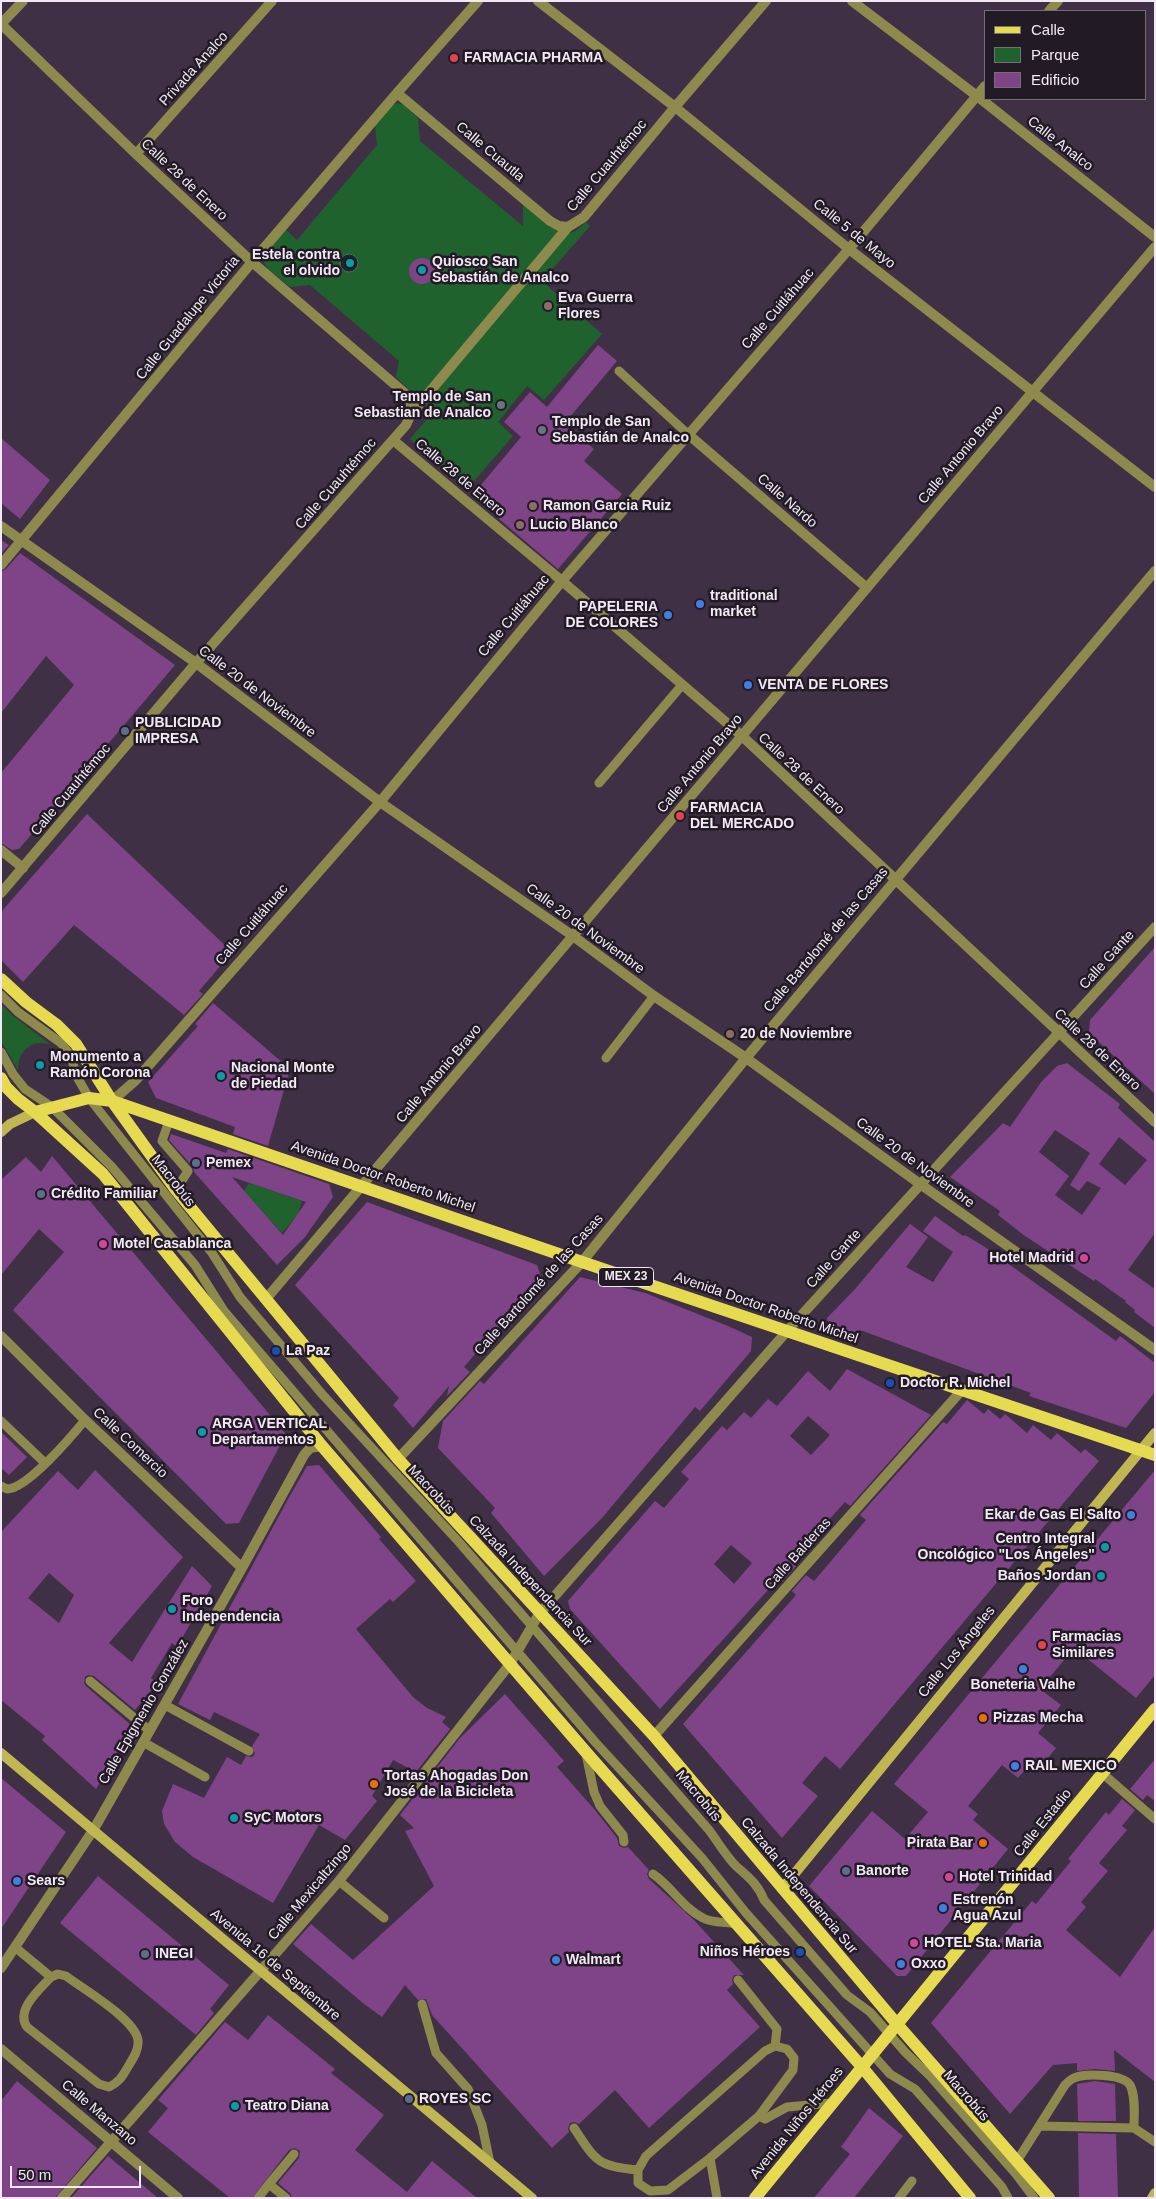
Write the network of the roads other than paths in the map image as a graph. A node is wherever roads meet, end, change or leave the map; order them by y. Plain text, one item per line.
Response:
1 (23, 1) edge
2 (272, 1) edge
3 (478, 1) edge
4 (538, 1) edge
5 (766, 1) edge
6 (852, 1) edge
7 (1, 24) edge
8 (984, 87) edge
9 (397, 93) junction
10 (977, 96) junction
11 (674, 107) junction
12 (136, 154) junction
13 (568, 227) junction
14 (1155, 237) edge
15 (1155, 247) edge
16 (849, 248) junction
17 (252, 262) junction
18 (619, 372) dead end
19 (1032, 392) junction
20 (411, 414) junction
21 (689, 435) junction
22 (393, 440) junction
23 (1155, 487) edge
24 (1, 526) edge
25 (22, 541) junction
26 (1, 565) edge
27 (1155, 571) edge
28 (562, 581) junction
29 (867, 588) junction
30 (196, 664) junction
31 (682, 684) junction
32 (742, 736) junction
33 (599, 783) dead end
34 (380, 802) junction
35 (1, 850) edge
36 (23, 868) junction
37 (894, 881) junction
38 (1, 893) edge
39 (1155, 927) edge
40 (573, 936) junction
41 (1, 979) edge
42 (1, 995) edge
43 (654, 996) junction
44 (1059, 1033) junction
45 (1, 1052) edge
46 (606, 1058) dead end
47 (746, 1058) junction
48 (3, 1085) edge
49 (89, 1098) junction
50 (112, 1100) junction
51 (52, 1107) junction
52 (35, 1112) junction
53 (169, 1121) junction
54 (1155, 1122) edge
55 (1, 1132) edge
56 (162, 1141) junction
57 (144, 1146) junction
58 (920, 1184) junction
59 (362, 1186) junction
60 (176, 1190) junction
61 (582, 1262) junction
62 (266, 1300) junction
63 (788, 1330) junction
64 (1, 1336) edge
65 (1155, 1350) edge
66 (962, 1390) junction
67 (85, 1420) junction
68 (1, 1421) edge
69 (1155, 1433) edge
70 (322, 1446) junction
71 (1140, 1451) junction
72 (1155, 1455) edge
73 (398, 1459) junction
74 (44, 1463) junction
75 (1, 1486) edge
76 (242, 1568) junction
77 (539, 1614) junction
78 (532, 1627) junction
79 (517, 1652) junction
80 (510, 1664) junction
81 (90, 1681) dead end
82 (165, 1705) junction
83 (1155, 1709) edge
84 (150, 1732) junction
85 (654, 1736) junction
86 (143, 1742) junction
87 (249, 1751) dead end
88 (585, 1751) junction
89 (1, 1753) edge
90 (1102, 1773) junction
91 (205, 1777) dead end
92 (1155, 1820) edge
93 (94, 1830) junction
94 (624, 1842) dead end
95 (653, 1874) dead end
96 (339, 1881) junction
97 (782, 1889) junction
98 (384, 1918) dead end
99 (737, 1924) junction
100 (16, 1948) junction
101 (1, 1968) edge
102 (261, 1972) junction
103 (51, 1977) junction
104 (738, 1980) dead end
105 (422, 2004) dead end
106 (893, 2029) junction
107 (775, 2046) junction
108 (1, 2049) edge
109 (872, 2054) junction
110 (862, 2067) junction
111 (832, 2103) junction
112 (759, 2116) junction
113 (1039, 2126) junction
114 (574, 2128) dead end
115 (1134, 2128) junction
116 (111, 2141) junction
117 (1155, 2142) edge
118 (294, 2154) dead end
119 (710, 2158) junction
120 (1017, 2161) junction
121 (490, 2163) junction
122 (638, 2170) junction
123 (912, 2181) dead end
124 (269, 2184) junction
125 (1155, 2193) edge
126 (62, 2198) edge
127 (178, 2198) edge
128 (258, 2198) edge
129 (286, 2198) edge
130 (532, 2198) edge
131 (718, 2198) edge
132 (755, 2198) edge
133 (899, 2198) edge
134 (970, 2198) edge
135 (1008, 2198) edge
136 (1034, 2198) edge
137 (1049, 2198) edge
138 (1152, 2198) edge

1 - 7 street
2 - 12 street, Privada Analco
3 - 9 street, Calle Guadalupe Victoria
4 - 11 street, Calle 5 de Mayo
5 - 11 street, Calle Cuauhtémoc
6 - 10 street, Calle Analco
7 - 12 street, Calle 28 de Enero
8 - 10 street, Calle Cuitláhuac
9 - 13 street, Calle Cuautla
9 - 17 street, Calle Guadalupe Victoria
10 - 14 street, Calle Analco
10 - 16 street, Calle Cuitláhuac
11 - 13 street, Calle Cuauhtémoc
11 - 16 street, Calle 5 de Mayo
12 - 17 street, Calle 28 de Enero
13 - 20 street, Calle Cuauhtémoc
15 - 19 street, Calle Antonio Bravo
16 - 19 street, Calle 5 de Mayo
16 - 21 street, Calle Cuitláhuac
17 - 20 street, Calle 28 de Enero
17 - 25 street, Calle Guadalupe Victoria
18 - 21 lane
19 - 23 street, Calle 5 de Mayo
19 - 29 street, Calle Antonio Bravo
20 - 22 street, Calle Cuauhtémoc
21 - 28 street, Calle Cuitláhuac
21 - 29 street, Calle Nardo
22 - 28 street, Calle 28 de Enero
22 - 30 street, Calle Cuauhtémoc
24 - 25 street, Calle 20 de Noviembre
25 - 26 street, Calle Guadalupe Victoria
25 - 30 street, Calle 20 de Noviembre
27 - 37 street, Calle Bartolomé de las Casas
28 - 31 street, Calle 28 de Enero
28 - 34 street, Calle Cuitláhuac
29 - 32 street, Calle Antonio Bravo
30 - 34 street, Calle 20 de Noviembre
30 - 36 street, Calle Cuauhtémoc
31 - 32 street, Calle 28 de Enero
31 - 33 lane
32 - 37 street, Calle 28 de Enero
32 - 40 street, Calle Antonio Bravo
34 - 40 street, Calle 20 de Noviembre
34 - 50 street, Calle Cuitláhuac
35 - 36 street
36 - 38 street, Calle Cuauhtémoc
37 - 44 street, Calle 28 de Enero
37 - 47 street, Calle Bartolomé de las Casas
39 - 44 street, Calle Gante
40 - 43 street, Calle 20 de Noviembre
40 - 59 street, Calle Antonio Bravo
41 - 50 main road, Calzada Independencia Sur
42 - 49 lane, Macrobús
43 - 46 lane
43 - 47 street, Calle 20 de Noviembre
44 - 54 street, Calle 28 de Enero
44 - 58 street, Calle Gante
45 - 51 lane
47 - 58 street, Calle 20 de Noviembre
47 - 61 street, Calle Bartolomé de las Casas
48 - 52 main road
49 - 50 main road
49 - 51 main road
49 - 78 lane, Macrobús
50 - 53 main road, Avenida Doctor Roberto Michel / MEX 23
50 - 57 main road, Calzada Independencia Sur
51 - 52 main road
51 - 79 lane
52 - 55 street
52 - 70 main road
53 - 56 lane
53 - 59 main road, Avenida Doctor Roberto Michel / MEX 23
56 - 57 lane
56 - 60 lane
57 - 60 main road, Calzada Independencia Sur
58 - 63 street, Calle Gante
58 - 65 street, Calle 20 de Noviembre
59 - 61 main road, Avenida Doctor Roberto Michel / MEX 23
59 - 62 street, Calle Antonio Bravo
60 - 62 main road, Calzada Independencia Sur
61 - 63 main road, Avenida Doctor Roberto Michel / MEX 23
61 - 73 street, Calle Bartolomé de las Casas
62 - 73 main road, Calzada Independencia Sur
63 - 66 main road, Avenida Doctor Roberto Michel / MEX 23
63 - 77 street, Calle Gante
64 - 67 street, Calle Comercio
66 - 71 main road, Avenida Doctor Roberto Michel / MEX 23
66 - 85 street, Calle Balderas
67 - 74 lane
67 - 76 street, Calle Comercio
68 - 74 lane
69 - 71 street, Calle Los Ángeles
70 - 76 street, Calle Epigmenio González
70 - 80 main road
71 - 72 main road, Avenida Doctor Roberto Michel / MEX 23
71 - 97 street, Calle Los Ángeles
73 - 77 main road, Calzada Independencia Sur
74 - 75 lane
76 - 82 street, Calle Epigmenio González
77 - 78 street, Calle Gante
77 - 85 main road, Calzada Independencia Sur
78 - 79 street, Calle Mexicaltzingo
78 - 106 lane, Macrobús
79 - 80 street, Calle Mexicaltzingo
79 - 109 lane
80 - 88 main road
80 - 96 street, Calle Mexicaltzingo
81 - 84 lane
82 - 84 street, Calle Epigmenio González
82 - 87 lane
83 - 90 main road, Calle Estadio
84 - 86 street, Calle Epigmenio González
85 - 97 main road, Calzada Independencia Sur
86 - 91 lane
86 - 93 street, Calle Epigmenio González
88 - 94 lane
88 - 99 main road
89 - 93 street, Avenida 16 de Septiembre
90 - 92 lane
90 - 106 main road, Calle Estadio
93 - 100 street, Calle Epigmenio González
93 - 102 street, Avenida 16 de Septiembre
95 - 99 lane
96 - 98 lane
96 - 102 street, Calle Mexicaltzingo
97 - 106 main road, Calzada Independencia Sur
99 - 110 main road
100 - 101 street, Calle Epigmenio González
100 - 103 lane
102 - 116 street, Calle Mexicaltzingo
102 - 121 street, Avenida 16 de Septiembre
103 - 103 lane
104 - 107 lane
105 - 121 lane
106 - 109 main road, Calle Estadio
106 - 120 main road, Calzada Independencia Sur
106 - 136 lane, Macrobús
107 - 112 lane
107 - 122 lane
108 - 116 street, Calle Manzano
109 - 110 main road, Avenida Niños Héroes
109 - 135 lane
110 - 111 main road, Avenida Niños Héroes
110 - 134 main road
111 - 112 lane
111 - 132 main road, Avenida Niños Héroes
112 - 119 lane
113 - 115 lane
113 - 115 lane
113 - 120 lane
114 - 122 lane
115 - 117 lane
116 - 126 street, Calle Mexicaltzingo
116 - 127 street, Calle Manzano
118 - 124 lane
119 - 122 lane
119 - 131 lane
120 - 137 main road, Calzada Independencia Sur
121 - 130 street, Avenida 16 de Septiembre
123 - 133 lane
124 - 128 lane
124 - 129 lane
125 - 138 street

